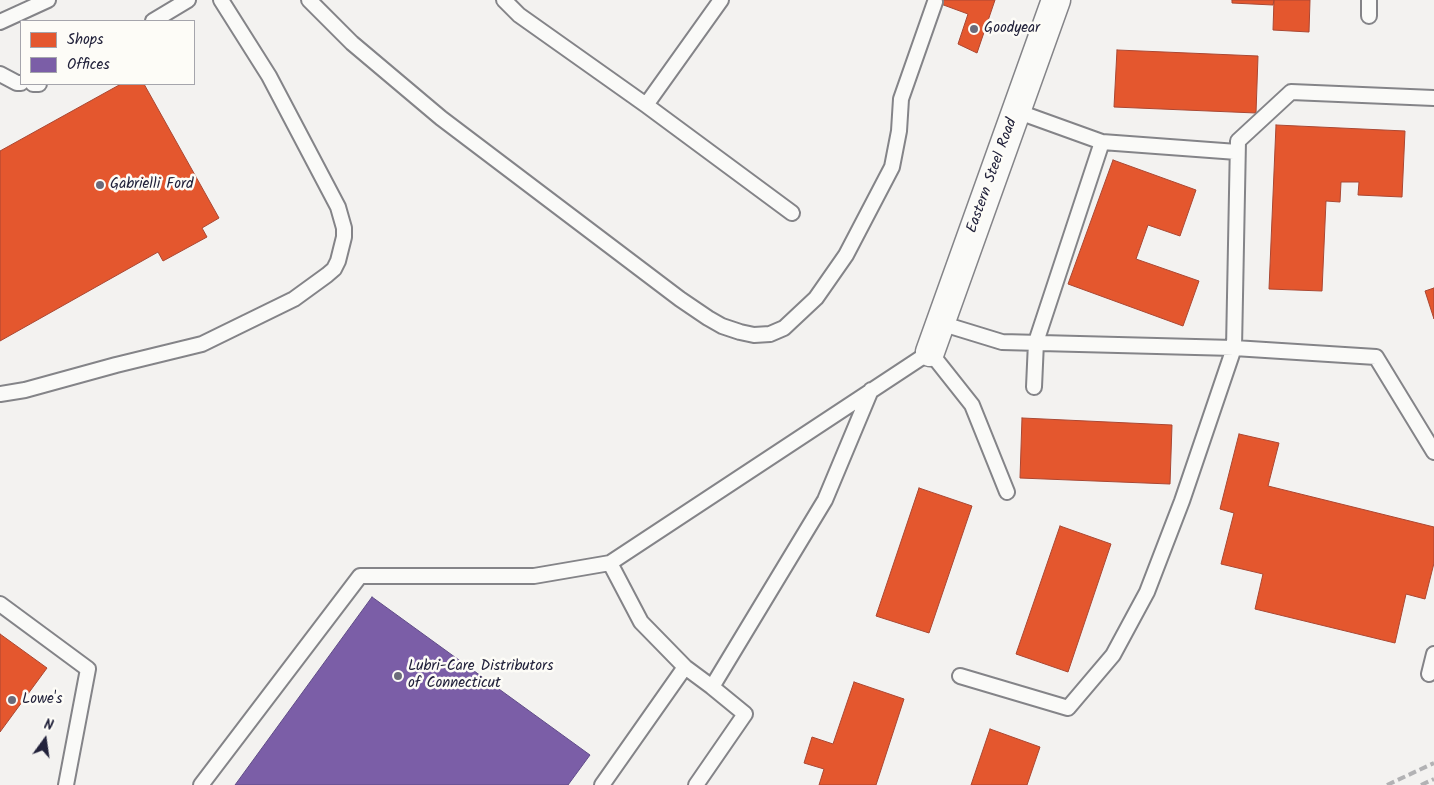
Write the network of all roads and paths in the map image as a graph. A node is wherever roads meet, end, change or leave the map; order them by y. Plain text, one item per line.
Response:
1 (48, 0) edge
2 (188, 0) edge
3 (220, 0) edge
4 (309, 0) edge
5 (504, 0) edge
6 (721, 0) edge
7 (1056, 0) edge
8 (1369, 0) edge
9 (935, 2) dead end
10 (1369, 16) dead end
11 (155, 20) edge
12 (0, 22) edge
13 (0, 74) edge
14 (20, 83) edge
15 (1434, 98) edge
16 (646, 105) junction
17 (1016, 111) junction
18 (1102, 142) junction
19 (1237, 152) junction
20 (792, 213) dead end
21 (940, 323) junction
22 (1036, 342) junction
23 (1234, 348) junction
24 (930, 352) junction
25 (1034, 387) dead end
26 (871, 390) junction
27 (0, 394) edge
28 (1434, 452) edge
29 (1007, 492) dead end
30 (610, 563) junction
31 (0, 604) edge
32 (1434, 654) edge
33 (685, 667) junction
34 (1429, 674) dead end
35 (960, 676) dead end
36 (712, 688) junction
37 (66, 785) edge
38 (201, 785) edge
39 (602, 785) edge
40 (696, 785) edge

1 - 12 lane
2 - 11 lane
3 - 27 lane
4 - 9 lane
5 - 16 lane
6 - 16 lane
7 - 17 street, Eastern Steel Road
8 - 10 lane
13 - 14 lane
15 - 19 lane
16 - 20 lane
17 - 18 lane
17 - 21 street, Eastern Steel Road
18 - 19 lane
18 - 22 lane
19 - 23 lane
21 - 22 lane
21 - 24 street, Eastern Steel Road
22 - 23 lane
22 - 25 lane
23 - 28 lane
23 - 35 lane
24 - 26 lane
24 - 29 lane
26 - 30 lane
26 - 36 lane
30 - 33 lane
30 - 38 lane
31 - 37 lane
32 - 34 lane
33 - 36 lane
33 - 39 lane
36 - 40 lane

